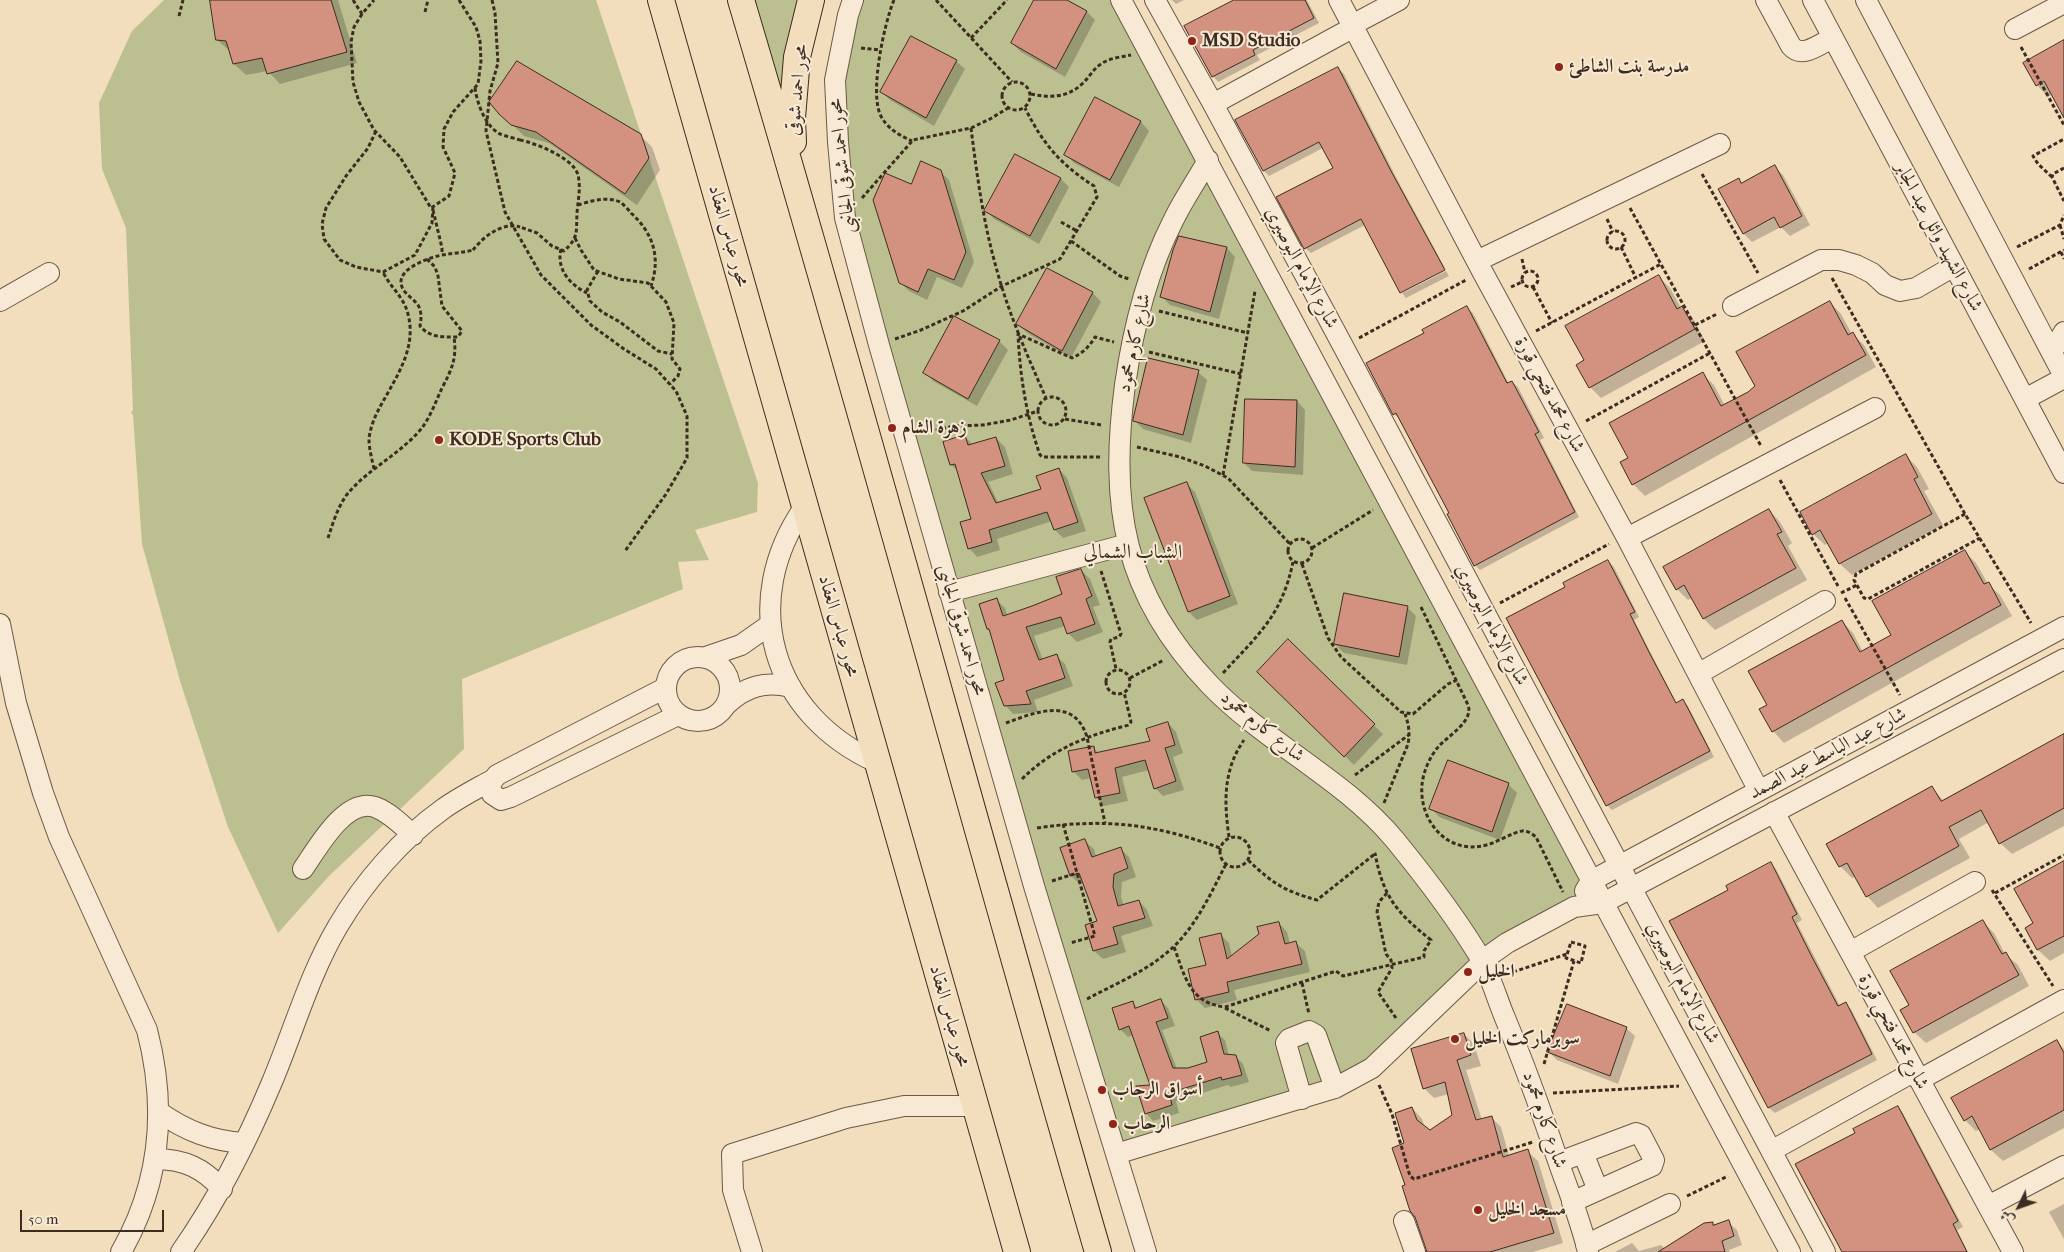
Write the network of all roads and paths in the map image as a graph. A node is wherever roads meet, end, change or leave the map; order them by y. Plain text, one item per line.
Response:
1 (183, 0) edge
2 (353, 0) edge
3 (374, 0) edge
4 (428, 0) edge
5 (458, 0) edge
6 (492, 0) edge
7 (661, 0) edge
8 (742, 0) edge
9 (811, 0) edge
10 (853, 0) edge
11 (894, 0) edge
12 (936, 0) edge
13 (1007, 0) edge
14 (1121, 0) edge
15 (1155, 0) edge
16 (1339, 0) edge
17 (1399, 0) edge
18 (1766, 0) edge
19 (1813, 0) edge
20 (1866, 0) edge
21 (2064, 3) edge
22 (425, 12) dead end
23 (362, 14) junction
24 (179, 16) dead end
25 (1353, 26) junction
26 (2015, 29) joint
27 (971, 38) junction
28 (1832, 38) junction
29 (1150, 52) junction
30 (1012, 82) junction
31 (475, 88) junction
32 (1031, 94) junction
33 (1213, 104) junction
34 (1008, 108) junction
35 (1025, 108) junction
36 (2064, 125) edge
37 (971, 128) junction
38 (376, 131) junction
39 (2064, 139) edge
40 (912, 141) junction
41 (1720, 144) dead end
42 (1693, 157) junction
43 (1208, 160) junction
44 (2064, 168) edge
45 (2052, 177) junction
46 (795, 180) junction
47 (1621, 191) junction
48 (2064, 201) edge
49 (578, 205) junction
50 (433, 207) junction
51 (2064, 215) edge
52 (845, 218) junction
53 (1061, 222) dead end
54 (2060, 226) junction
55 (1077, 231) junction
56 (575, 238) junction
57 (2064, 239) edge
58 (1071, 241) junction
59 (1622, 247) junction
60 (561, 249) junction
61 (2062, 251) edge
62 (442, 254) junction
63 (2001, 255) junction
64 (2064, 258) edge
65 (407, 259) junction
66 (427, 259) junction
67 (1260, 259) junction
68 (1821, 260) junction
69 (1661, 264) junction
70 (1479, 266) junction
71 (1954, 266) junction
72 (410, 267) junction
73 (598, 271) junction
74 (48, 272) dead end
75 (383, 272) junction
76 (1636, 278) junction
77 (2012, 278) junction
78 (1147, 285) junction
79 (651, 286) junction
80 (1002, 286) junction
81 (1533, 287) junction
82 (1767, 289) junction
83 (588, 293) junction
84 (0, 301) edge
85 (1733, 306) joint
86 (1141, 307) junction
87 (1552, 323) junction
88 (1695, 325) junction
89 (2064, 332) edge
90 (1248, 333) junction
91 (1018, 334) junction
92 (454, 337) junction
93 (1519, 340) junction
94 (879, 344) junction
95 (1343, 346) junction
96 (1130, 347) junction
97 (2052, 352) junction
98 (1710, 353) junction
99 (672, 354) junction
100 (1241, 374) junction
101 (2064, 377) edge
102 (670, 384) junction
103 (1046, 398) junction
104 (2025, 399) junction
105 (1875, 408) dead end
106 (1038, 411) junction
107 (1027, 414) junction
108 (1065, 419) junction
109 (1568, 430) junction
110 (906, 437) junction
111 (1119, 444) junction
112 (1770, 463) junction
113 (374, 470) junction
114 (2064, 473) edge
115 (1223, 475) junction
116 (804, 506) junction
117 (1966, 514) junction
118 (1378, 518) dead end
119 (1626, 536) junction
120 (328, 538) dead end
121 (1980, 538) junction
122 (1128, 544) junction
123 (1290, 544) junction
124 (1312, 548) junction
125 (625, 551) dead end
126 (1096, 552) junction
127 (1293, 562) junction
128 (1302, 564) junction
129 (949, 592) junction
130 (1825, 601) dead end
131 (1419, 603) dead end
132 (1484, 612) junction
133 (0, 624) edge
134 (771, 624) junction
135 (2064, 627) edge
136 (2041, 640) junction
137 (1181, 651) junction
138 (706, 657) junction
139 (2064, 659) edge
140 (1116, 669) junction
141 (1698, 674) junction
142 (1130, 678) junction
143 (1456, 680) junction
144 (1486, 683) junction
145 (1211, 686) junction
146 (790, 687) junction
147 (665, 688) junction
148 (1124, 692) junction
149 (727, 704) junction
150 (1908, 711) junction
151 (1405, 714) junction
152 (678, 715) junction
153 (1254, 724) junction
154 (989, 729) junction
155 (1410, 734) junction
156 (571, 736) junction
157 (1087, 737) junction
158 (876, 762) junction
159 (584, 763) junction
160 (492, 780) junction
161 (1339, 788) junction
162 (1759, 791) junction
163 (1008, 793) junction
164 (1774, 812) junction
165 (1377, 822) junction
166 (1105, 823) junction
167 (1063, 824) junction
168 (1019, 832) junction
169 (413, 835) junction
170 (1229, 837) junction
171 (1393, 838) junction
172 (1220, 848) junction
173 (1375, 854) junction
174 (2064, 855) edge
175 (1248, 860) junction
176 (1226, 864) junction
177 (1619, 866) junction
178 (303, 869) dead end
179 (1077, 873) junction
180 (1591, 881) junction
181 (1975, 882) dead end
182 (1034, 886) junction
183 (1631, 888) junction
184 (1387, 894) junction
185 (1603, 903) junction
186 (1573, 908) junction
187 (1174, 947) junction
188 (1052, 948) junction
189 (1850, 952) junction
190 (1568, 954) junction
191 (1574, 961) junction
192 (1392, 964) junction
193 (1486, 971) junction
194 (1302, 983) junction
195 (2063, 1000) edge
196 (1225, 1007) junction
197 (1070, 1008) junction
198 (1314, 1032) junction
199 (1408, 1035) junction
200 (1288, 1040) junction
201 (1372, 1068) junction
202 (1917, 1076) junction
203 (1700, 1085) junction
204 (1335, 1088) junction
205 (1536, 1093) junction
206 (1302, 1099) junction
207 (975, 1106) junction
208 (160, 1112) junction
209 (1550, 1136) junction
210 (244, 1143) junction
211 (1772, 1151) junction
212 (1582, 1153) junction
213 (1116, 1154) junction
214 (156, 1159) junction
215 (1558, 1162) junction
216 (2064, 1166) edge
217 (1745, 1168) junction
218 (222, 1189) junction
219 (1598, 1190) junction
220 (1572, 1202) junction
221 (1670, 1204) joint
222 (1988, 1206) junction
223 (1404, 1221) dead end
224 (1587, 1248) edge
225 (121, 1252) edge
226 (181, 1252) edge
227 (752, 1252) edge
228 (1017, 1252) edge
229 (1098, 1252) edge
230 (1146, 1252) edge
231 (1415, 1252) edge
232 (1790, 1252) edge
233 (1825, 1252) edge
234 (2013, 1252) edge

1 - 24 path
2 - 23 path
3 - 23 path
4 - 22 path
5 - 31 path
6 - 102 path
7 - 116 main road, محور عباس العقاد
8 - 46 main road
9 - 46 main road, محور احمد شوقى
10 - 52 street, محور احمد شوقى الجانبى
11 - 40 path
12 - 27 path
13 - 27 path
14 - 29 street, شارع الإمام البوصيري
15 - 33 street, شارع الإمام البوصيري
16 - 25 street, شارع محمد فتحي قورة
17 - 25 street
18 - 28 street
19 - 28 street, شارع الشهيد وائل عبد الجابر
20 - 63 street
21 - 26 street
23 - 38 path
25 - 33 street
25 - 70 street, شارع محمد فتحي قورة
26 - 36 path
27 - 30 path
28 - 71 street, شارع الشهيد وائل عبد الجابر
29 - 32 path
29 - 43 street, شارع الإمام البوصيري
30 - 32 path
30 - 34 path
31 - 49 path, bridge
31 - 50 path
32 - 35 path
33 - 95 street, شارع الإمام البوصيري
34 - 35 path
34 - 37 path
35 - 55 path
37 - 40 path
37 - 80 path
38 - 50 path
38 - 75 path
39 - 45 path
40 - 52 path
41 - 42 street
42 - 47 street
42 - 82 path
43 - 67 street, شارع الإمام البوصيري
43 - 78 street, شارع كارم محمود
44 - 45 path
45 - 48 path
46 - 229 main road
47 - 69 path
47 - 70 street
49 - 56 path
49 - 79 path
50 - 62 path
50 - 65 path
51 - 54 path
52 - 94 street, محور احمد شوقى الجانبى
53 - 55 path
54 - 57 path
54 - 63 path
55 - 58 path
56 - 60 path
56 - 73 path
58 - 78 path
58 - 80 path
59 - 59 path
59 - 76 path
60 - 62 path, bridge
60 - 83 path
61 - 64 path
61 - 77 path
62 - 66 path
63 - 77 street
65 - 72 path
65 - 75 path
66 - 72 path
66 - 92 path
67 - 90 path
67 - 144 street, شارع الإمام البوصيري
68 - 71 street
68 - 82 street
68 - 117 path
69 - 76 path
69 - 88 path
70 - 93 street, شارع محمد فتحي قورة
70 - 95 path
71 - 104 street, شارع الشهيد وائل عبد الجابر
72 - 92 path
73 - 79 path
73 - 83 path
74 - 84 street
75 - 113 path
76 - 87 path
77 - 97 street
78 - 86 street, شارع كارم محمود
79 - 99 path
80 - 91 path
80 - 94 path
81 - 81 path
81 - 87 path
82 - 85 street
83 - 99 path
85 - 88 path
86 - 90 path
86 - 96 street, شارع كارم محمود
87 - 93 path
88 - 98 path
89 - 97 street
90 - 100 path
91 - 96 path
91 - 103 path
91 - 107 path
92 - 113 path
93 - 109 street, شارع محمد فتحي قورة
94 - 110 street, محور احمد شوقى الجانبى
95 - 132 street, شارع الإمام البوصيري
96 - 100 path
96 - 111 street, شارع كارم محمود
97 - 101 street
98 - 109 path
98 - 112 path
99 - 102 path
100 - 115 path
101 - 104 street
102 - 125 path
103 - 106 path
103 - 108 path
104 - 114 street, شارع الشهيد وائل عبد الجابر
105 - 112 street
106 - 107 path
106 - 108 path
107 - 110 path
107 - 111 path
108 - 111 path
109 - 119 street, شارع محمد فتحي قورة
110 - 129 street, محور احمد شوقى الجانبى
111 - 115 path
111 - 122 street, شارع كارم محمود
112 - 119 street
112 - 150 path
113 - 120 path
115 - 123 path
116 - 134 street
116 - 158 main road, محور عباس العقاد
117 - 121 path
117 - 121 path
118 - 124 path
119 - 132 path
119 - 141 street, شارع محمد فتحي قورة
121 - 136 path
122 - 126 street
122 - 137 street, شارع كارم محمود
123 - 124 path
123 - 127 path
124 - 128 path
126 - 129 street
126 - 140 path
127 - 128 path
127 - 145 path
128 - 151 path
129 - 154 street, محور احمد شوقى الجانبى
130 - 141 street
131 - 143 path
132 - 177 street, شارع الإمام البوصيري
133 - 208 street
134 - 138 street
134 - 146 street
135 - 136 street, شارع عبد الباسط عبد الصمد
136 - 150 street, شارع عبد الباسط عبد الصمد
137 - 142 path
137 - 145 street, شارع كارم محمود
138 - 147 street
138 - 149 street
139 - 164 street, شارع عبد الباسط عبد الصمد
140 - 142 path
140 - 148 path
141 - 162 street, شارع محمد فتحي قورة
142 - 148 path
143 - 144 path
143 - 151 path
143 - 186 path
144 - 180 street, شارع الإمام البوصيري
145 - 153 street, شارع كارم محمود
146 - 149 street
146 - 158 street
147 - 152 street
147 - 156 street
148 - 157 path
149 - 152 street
150 - 162 street, شارع عبد الباسط عبد الصمد
151 - 155 path
152 - 159 street
153 - 161 street, شارع كارم محمود
153 - 170 path
154 - 157 path
154 - 163 street, محور احمد شوقى الجانبى
155 - 161 path
155 - 165 path
156 - 159 street
156 - 160 street
157 - 163 path
157 - 166 path
158 - 207 main road, محور عباس العقاد
159 - 160 street
160 - 169 street
161 - 165 street, شارع كارم محمود
162 - 177 street, شارع عبد الباسط عبد الصمد
163 - 168 street, محور احمد شوقى الجانبى
164 - 183 street, شارع عبد الباسط عبد الصمد
164 - 189 street, شارع محمد فتحي قورة
165 - 171 street, شارع كارم محمود
166 - 167 path
166 - 172 path
167 - 168 path
167 - 179 path
168 - 182 street, محور احمد شوقى الجانبى
169 - 178 street
169 - 210 street
170 - 172 path
170 - 175 path
171 - 173 path
171 - 193 street, شارع كارم محمود
172 - 176 path
173 - 175 path
173 - 184 path
174 - 195 path
175 - 176 path
176 - 187 path
177 - 180 street, شارع عبد الباسط عبد الصمد
177 - 183 street, شارع الإمام البوصيري
179 - 182 path
179 - 188 path
180 - 185 street, شارع الإمام البوصيري
180 - 186 street
181 - 189 street
182 - 188 street, محور احمد شوقى الجانبى
183 - 185 street, شارع عبد الباسط عبد الصمد
183 - 211 street, شارع الإمام البوصيري
184 - 192 path
184 - 192 path
185 - 186 street
185 - 203 street, شارع الإمام البوصيري
186 - 193 street
187 - 196 path
187 - 197 path
188 - 197 street, محور احمد شوقى الجانبى
189 - 202 street, شارع محمد فتحي قورة
190 - 191 path
190 - 191 path
190 - 193 path
191 - 205 path
192 - 194 path
192 - 199 path
193 - 199 street
193 - 205 street, شارع كارم محمود
194 - 196 path
194 - 198 path
195 - 202 street
196 - 200 path
197 - 213 street, محور احمد شوقى الجانبى
198 - 200 street
198 - 204 street
199 - 201 street
200 - 206 street
201 - 204 street
201 - 209 path
202 - 211 street
202 - 222 street, شارع محمد فتحي قورة
203 - 205 path
203 - 217 street, شارع الإمام البوصيري
204 - 206 street
205 - 209 street, شارع كارم محمود
206 - 213 street
207 - 227 street
207 - 228 main road, محور عباس العقاد
208 - 210 street
208 - 214 street
209 - 215 street, شارع كارم محمود
210 - 218 street
211 - 233 street, شارع الإمام البوصيري
212 - 215 street
212 - 219 street
212 - 219 street
213 - 230 street, محور احمد شوقى الجانبى
214 - 218 street
214 - 225 street
215 - 220 street, شارع كارم محمود
216 - 222 street
217 - 221 path
217 - 232 street, شارع الإمام البوصيري
218 - 226 street
219 - 220 street
220 - 224 street, شارع كارم محمود
221 - 224 street
222 - 234 street, شارع محمد فتحي قورة
223 - 231 street

